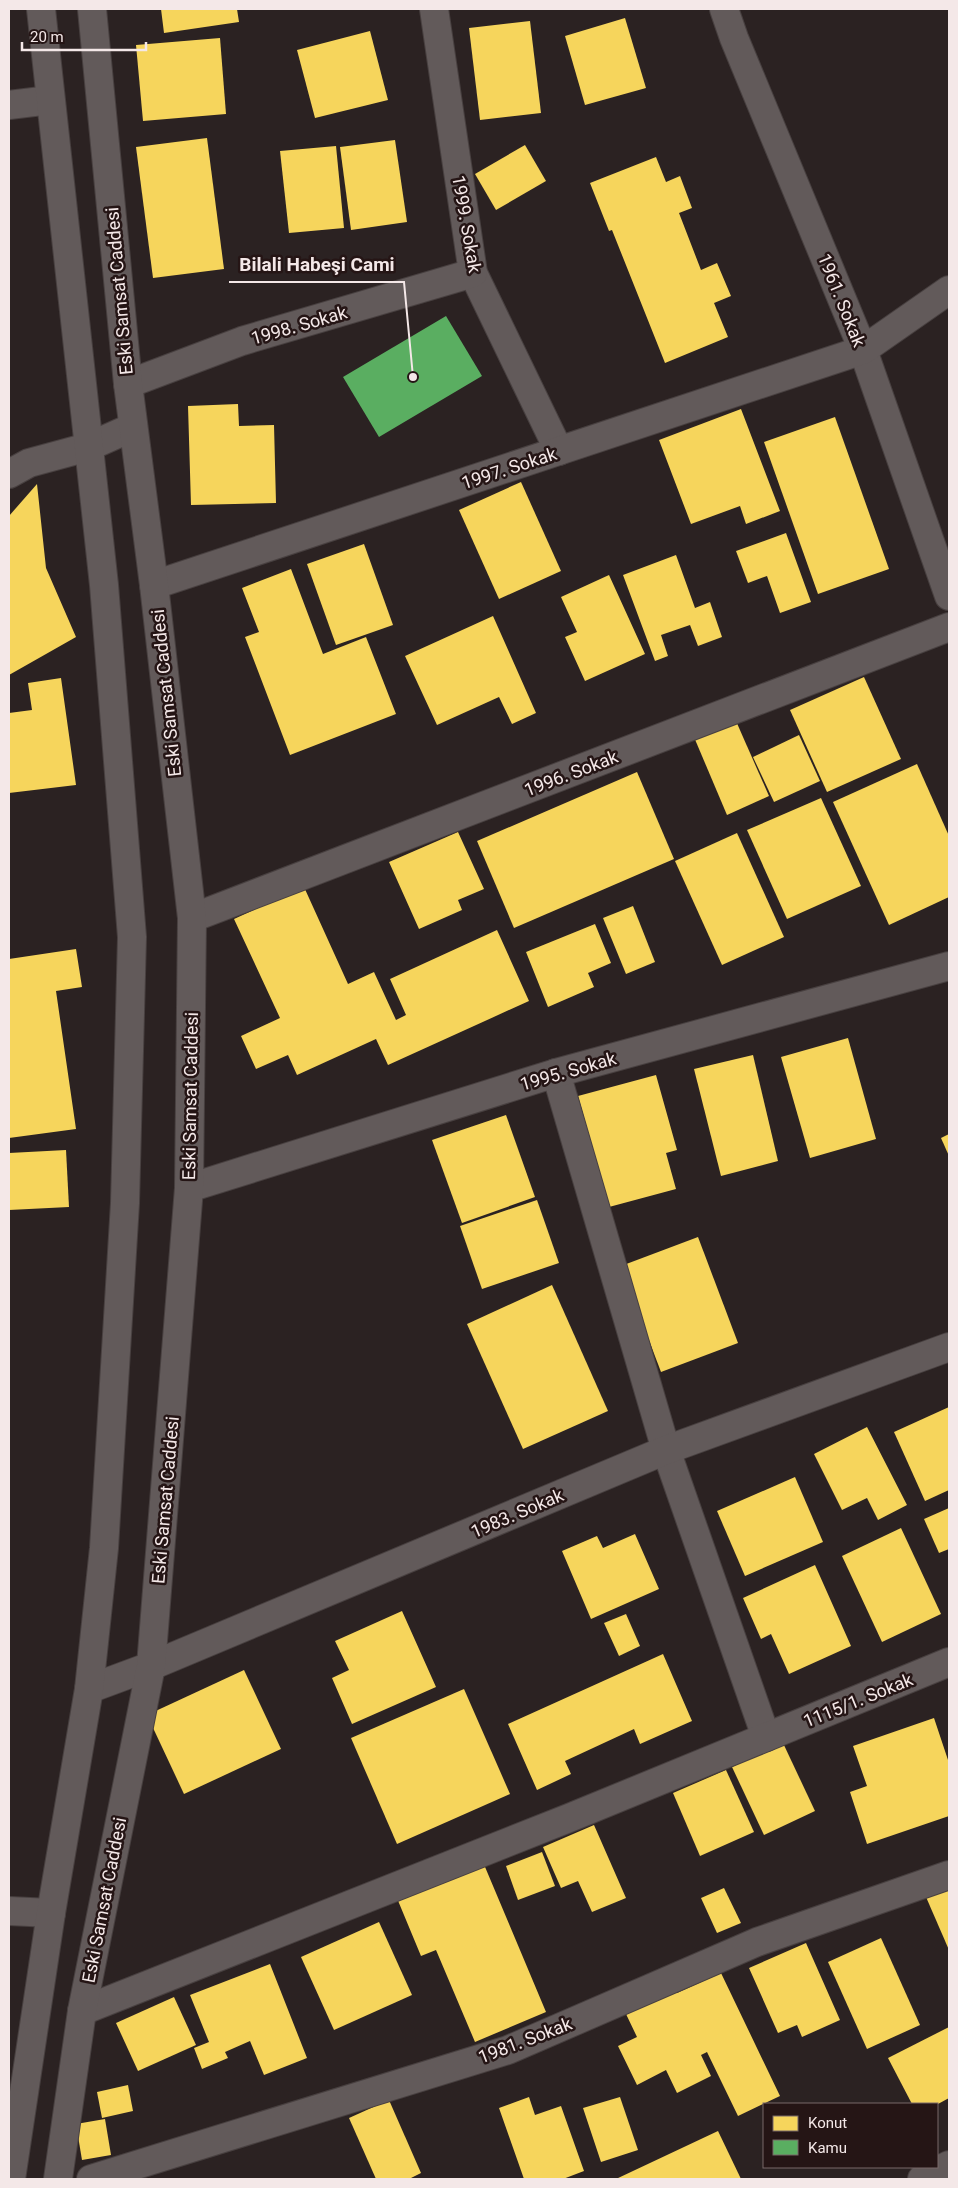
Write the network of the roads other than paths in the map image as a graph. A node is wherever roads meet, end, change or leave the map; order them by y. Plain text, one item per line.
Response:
1 (41, 9) edge
2 (92, 9) edge
3 (434, 9) edge
4 (724, 9) edge
5 (50, 100) junction
6 (9, 105) edge
7 (473, 274) junction
8 (949, 290) edge
9 (863, 350) junction
10 (128, 384) junction
11 (133, 427) junction
12 (88, 447) junction
13 (559, 451) junction
14 (9, 474) edge
15 (154, 585) junction
16 (949, 596) edge
17 (949, 627) edge
18 (192, 918) junction
19 (949, 966) edge
20 (556, 1074) junction
21 (189, 1188) junction
22 (949, 1347) edge
23 (666, 1450) junction
24 (949, 1662) edge
25 (151, 1666) junction
26 (89, 1689) junction
27 (766, 1737) junction
28 (949, 1875) edge
29 (9, 1911) edge
30 (51, 1913) junction
31 (82, 2011) junction
32 (949, 2165) edge
33 (11, 2179) edge
34 (58, 2179) edge
35 (91, 2179) edge
36 (922, 2179) edge

1 - 5 street
2 - 10 street, Eski Samsat Caddesi
3 - 7 street, 1999. Sokak
4 - 9 street, 1961. Sokak
5 - 6 street
5 - 12 street
7 - 10 street, 1998. Sokak
7 - 13 street, 1999. Sokak
8 - 9 street, 1997. Sokak
9 - 13 street, 1997. Sokak
9 - 16 street, 1961. Sokak
10 - 11 street, Eski Samsat Caddesi
11 - 12 street
11 - 15 street, Eski Samsat Caddesi
12 - 14 street
12 - 26 street
13 - 15 street, 1997. Sokak
15 - 18 street, Eski Samsat Caddesi
17 - 18 street, 1996. Sokak
18 - 21 street, Eski Samsat Caddesi
19 - 20 street, 1995. Sokak
20 - 21 street, 1995. Sokak
20 - 23 street
21 - 25 street, Eski Samsat Caddesi
22 - 23 street, 1983. Sokak
23 - 25 street, 1983. Sokak
23 - 27 street
24 - 27 street, 1115/1. Sokak
25 - 26 street, 1983. Sokak
25 - 31 street, Eski Samsat Caddesi
26 - 30 street
27 - 31 street, 1115/1. Sokak
28 - 35 street, 1981. Sokak
29 - 30 street
30 - 33 street
31 - 34 street, Eski Samsat Caddesi
32 - 36 street

